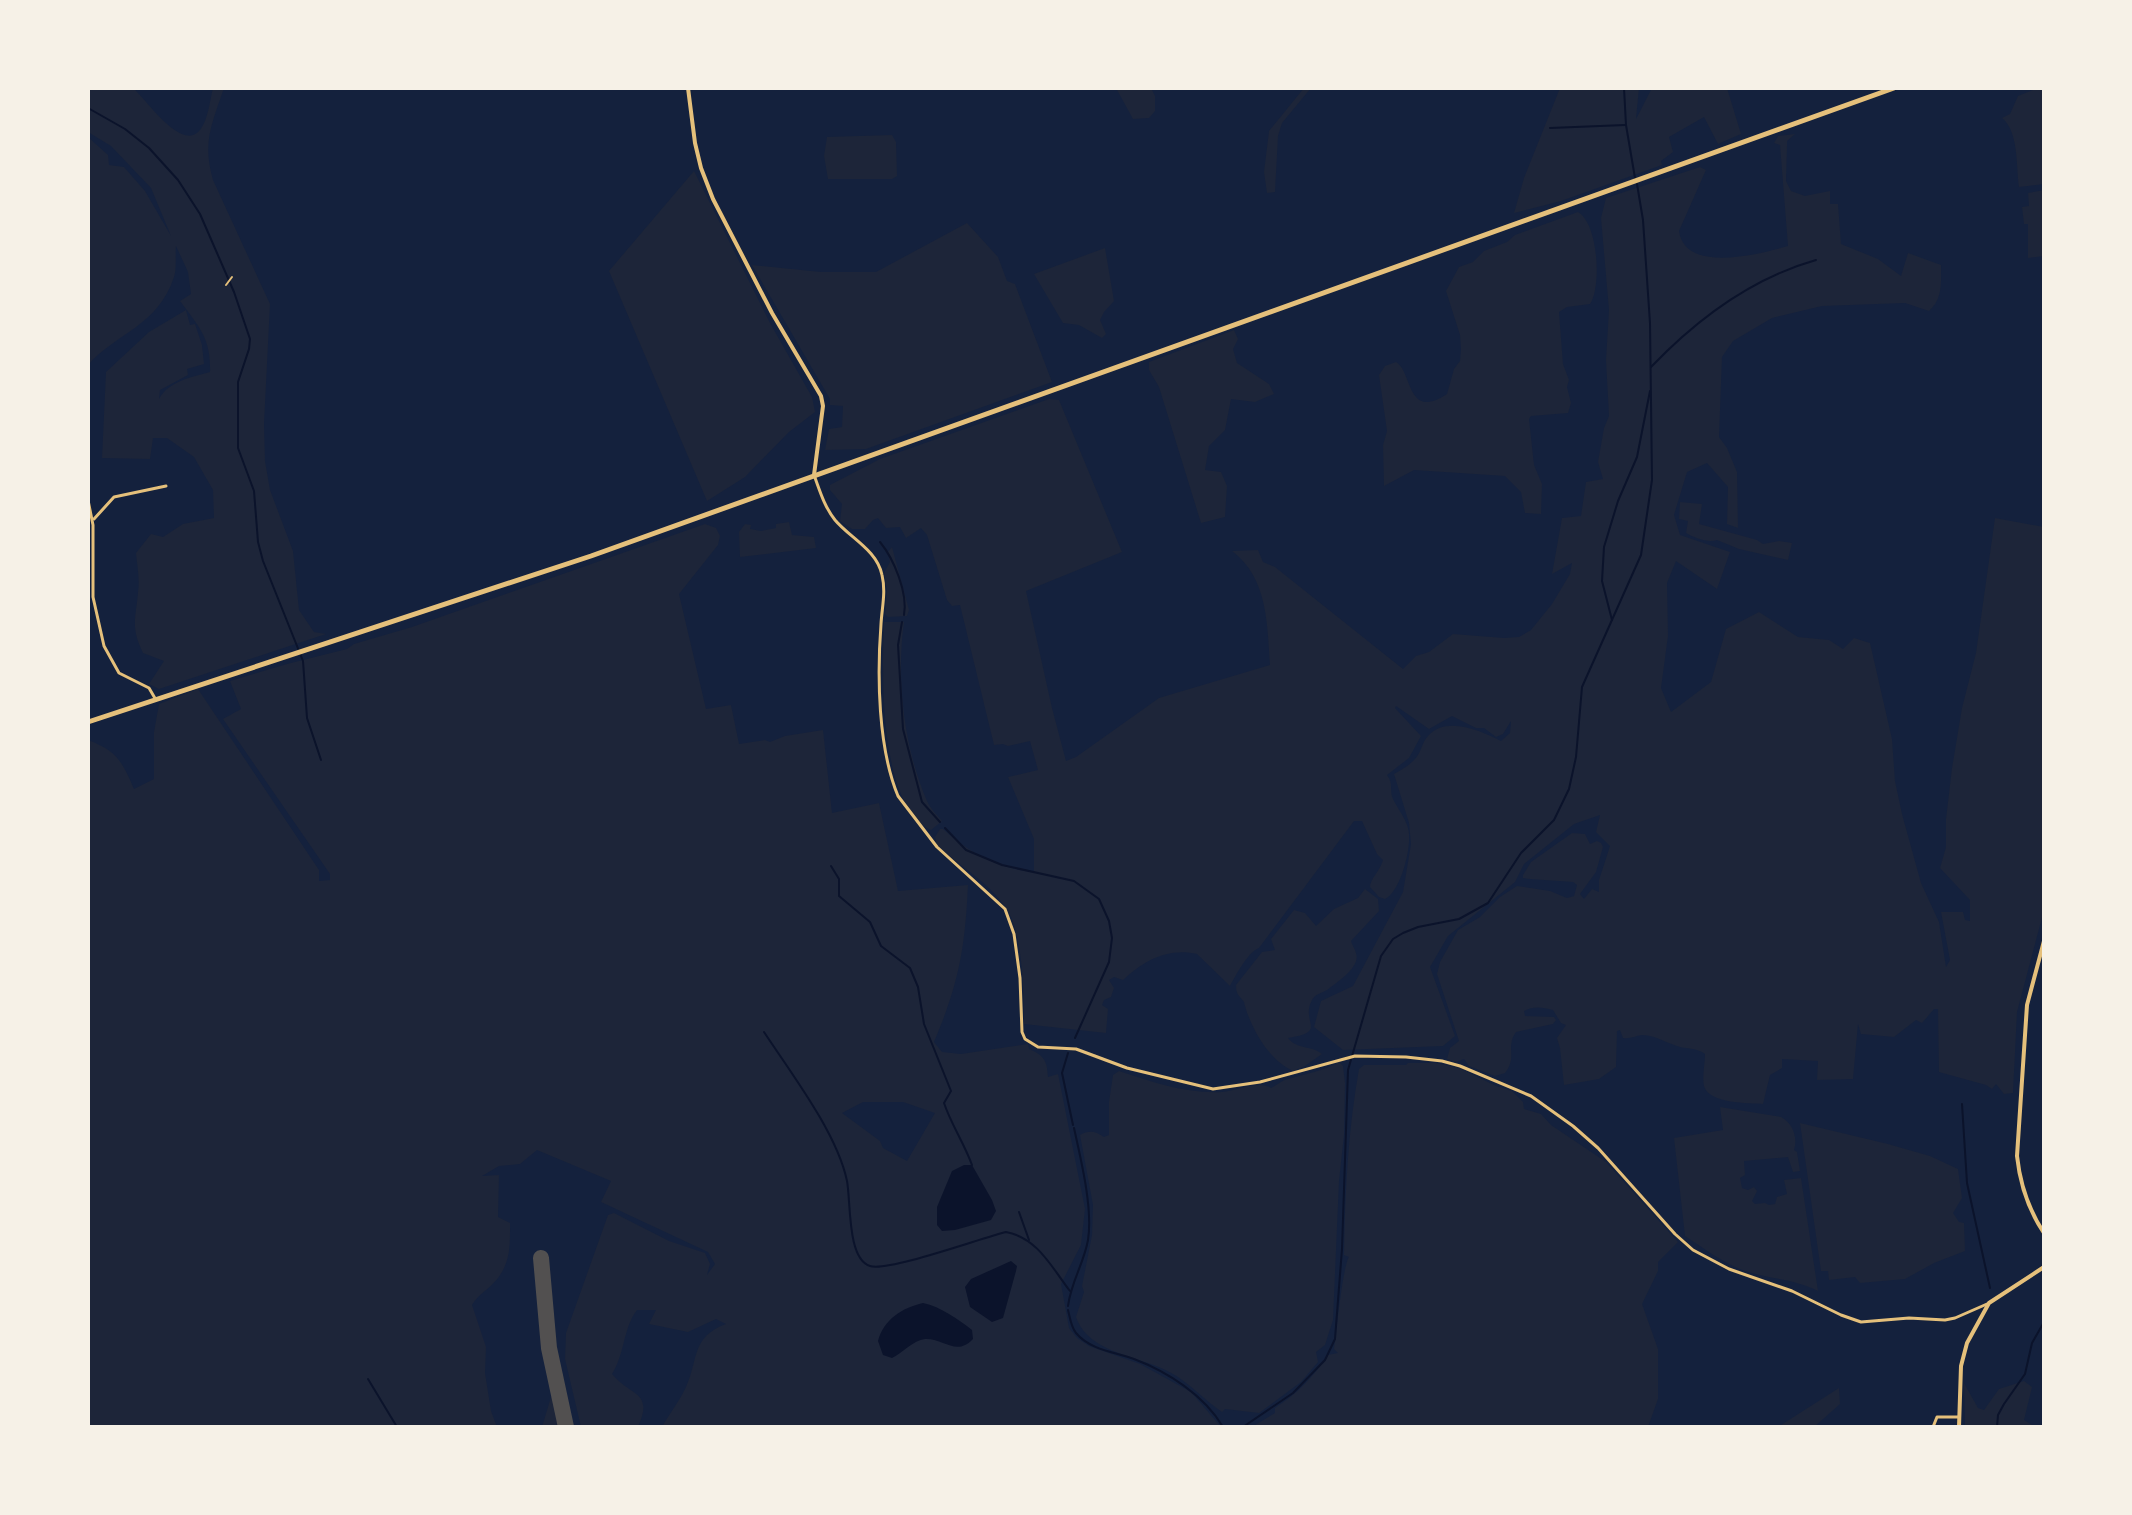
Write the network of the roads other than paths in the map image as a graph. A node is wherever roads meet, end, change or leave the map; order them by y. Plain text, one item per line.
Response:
1 (688, 88) edge
2 (1894, 88) edge
3 (814, 475) junction
4 (166, 486) dead end
5 (88, 500) edge
6 (93, 520) junction
7 (156, 700) junction
8 (88, 722) edge
9 (2044, 941) edge
10 (2044, 1233) edge
11 (2044, 1267) edge
12 (1989, 1303) junction
13 (1958, 1417) junction
14 (1933, 1427) edge
15 (1959, 1427) edge

1 - 3 street
2 - 3 main road
3 - 7 main road
3 - 12 street
4 - 6 street
5 - 6 street
6 - 7 street
7 - 8 main road
9 - 10 street
11 - 12 street
12 - 13 street
13 - 14 street
13 - 15 street

